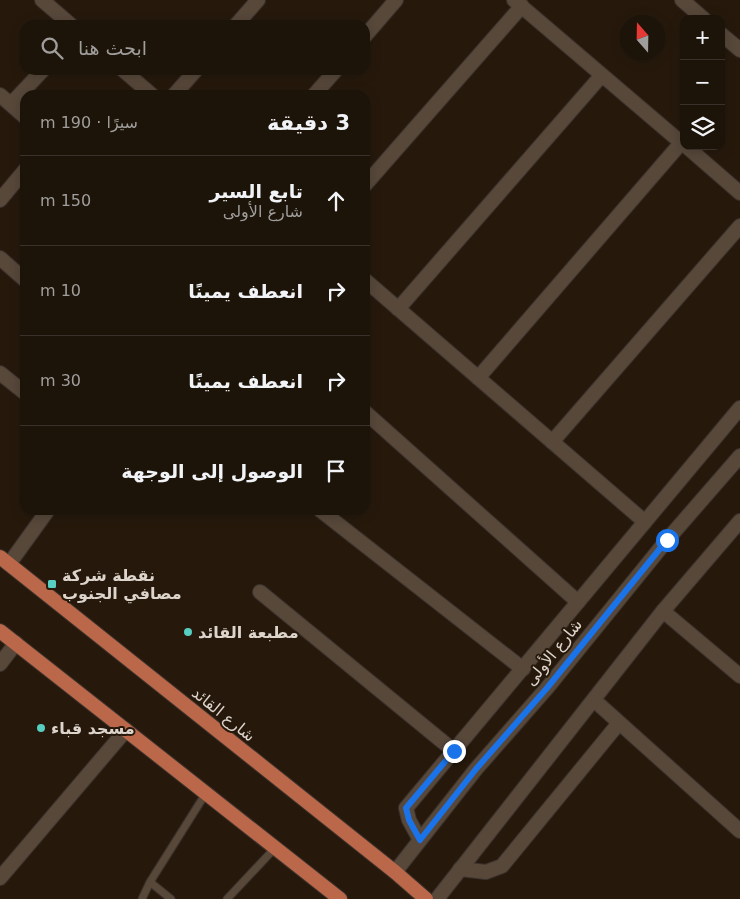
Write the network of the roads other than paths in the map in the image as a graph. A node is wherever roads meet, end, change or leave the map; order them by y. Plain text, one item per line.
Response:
1 (42, 0) edge
2 (258, 0) edge
3 (396, 0) edge
4 (682, 0) edge
5 (518, 3) edge
6 (699, 15) edge
7 (65, 20) edge
8 (240, 20) edge
9 (370, 30) edge
10 (725, 37) edge
11 (740, 50) edge
12 (38, 75) edge
13 (129, 75) edge
14 (192, 75) edge
15 (332, 75) edge
16 (602, 75) junction
17 (24, 90) edge
18 (146, 90) edge
19 (178, 90) edge
20 (318, 90) edge
21 (20, 94) edge
22 (0, 95) edge
23 (11, 104) junction
24 (20, 112) edge
25 (680, 142) edge
26 (680, 150) edge
27 (690, 150) edge
28 (20, 176) edge
29 (370, 180) edge
30 (740, 193) edge
31 (0, 200) edge
32 (740, 226) edge
33 (0, 258) edge
34 (20, 276) edge
35 (370, 284) edge
36 (398, 309) junction
37 (0, 374) edge
38 (478, 378) junction
39 (20, 389) edge
40 (740, 408) edge
41 (370, 416) edge
42 (552, 442) junction
43 (740, 456) edge
44 (44, 515) edge
45 (326, 515) edge
46 (645, 522) junction
47 (739, 524) edge
48 (4, 561) edge
49 (260, 592) dead end
50 (578, 602) junction
51 (663, 612) junction
52 (0, 631) edge
53 (16, 643) junction
54 (0, 664) edge
55 (523, 669) junction
56 (740, 676) edge
57 (594, 700) junction
58 (619, 722) junction
59 (126, 730) junction
60 (454, 751) junction
61 (206, 793) junction
62 (740, 832) edge
63 (420, 840) junction
64 (276, 848) junction
65 (460, 869) junction
66 (395, 872) junction
67 (0, 878) edge
68 (150, 882) junction
69 (334, 897) edge
70 (142, 899) edge
71 (171, 899) edge
72 (227, 899) edge
73 (426, 899) edge
74 (437, 899) edge

1 - 7 street
2 - 8 street
3 - 9 street
4 - 6 street
5 - 16 street
5 - 29 street
10 - 11 street
12 - 17 street
13 - 18 street
14 - 19 street
15 - 20 street
16 - 25 street
16 - 36 street
21 - 23 street
22 - 23 street
23 - 24 street
26 - 38 street
27 - 30 street
28 - 31 street
32 - 42 street
33 - 34 street
35 - 36 street
36 - 38 street
37 - 39 street
38 - 42 street
40 - 46 street
41 - 50 street
42 - 46 street
43 - 63 street, شارع الأولى
44 - 48 street
45 - 55 street
46 - 50 street
47 - 51 street
48 - 66 main road, شارع القائد
49 - 60 street
50 - 55 street
51 - 56 street
51 - 57 street
52 - 53 main road
53 - 54 street
53 - 59 main road
55 - 60 street
57 - 58 street
57 - 65 street
58 - 62 street
58 - 65 street
59 - 61 main road
59 - 67 street
60 - 63 street
61 - 64 main road
61 - 68 lane
63 - 66 street, شارع الأولى
64 - 69 main road
64 - 72 lane
65 - 74 street
66 - 73 main road, شارع القائد
68 - 70 lane
68 - 71 lane

